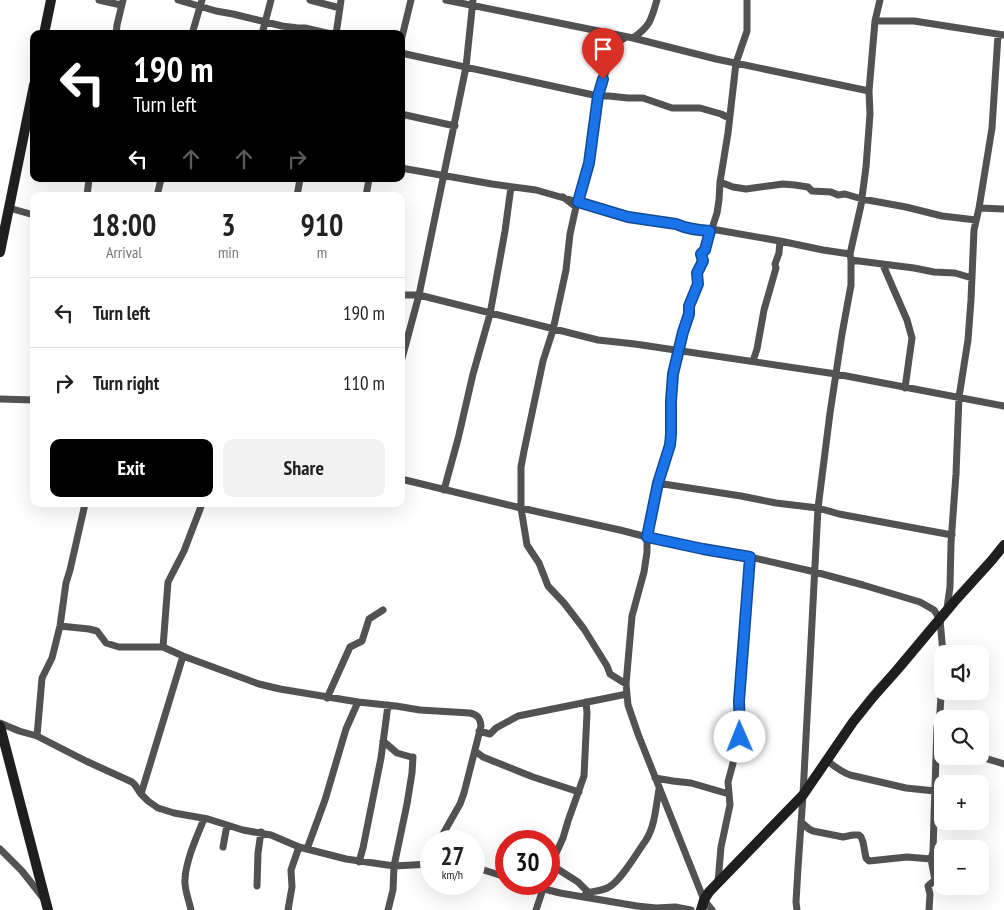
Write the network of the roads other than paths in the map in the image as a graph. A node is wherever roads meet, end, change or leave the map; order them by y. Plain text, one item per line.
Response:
1 (51, 0) edge
2 (99, 0) edge
3 (178, 0) edge
4 (271, 0) edge
5 (310, 0) edge
6 (411, 0) edge
7 (446, 0) edge
8 (657, 0) edge
9 (747, 0) edge
10 (880, 0) edge
11 (122, 2) edge
12 (202, 3) edge
13 (472, 3) edge
14 (340, 4) edge
15 (265, 21) junction
16 (875, 22) junction
17 (45, 30) edge
18 (117, 30) edge
19 (193, 30) edge
20 (263, 30) edge
21 (314, 30) edge
22 (337, 30) edge
23 (404, 30) edge
24 (1001, 35) edge
25 (630, 37) junction
26 (405, 54) edge
27 (736, 64) junction
28 (466, 67) junction
29 (870, 91) junction
30 (598, 96) junction
31 (30, 105) edge
32 (405, 115) edge
33 (729, 118) junction
34 (455, 126) junction
35 (405, 169) edge
36 (445, 175) junction
37 (720, 182) junction
38 (511, 187) junction
39 (562, 197) junction
40 (862, 199) junction
41 (578, 202) junction
42 (9, 208) junction
43 (979, 208) junction
44 (1004, 209) edge
45 (30, 214) edge
46 (976, 220) junction
47 (710, 231) junction
48 (780, 240) junction
49 (0, 252) edge
50 (851, 257) junction
51 (883, 264) junction
52 (972, 278) junction
53 (405, 295) edge
54 (419, 295) junction
55 (490, 314) junction
56 (553, 330) junction
57 (405, 347) edge
58 (678, 350) junction
59 (752, 361) junction
60 (836, 374) junction
61 (905, 388) junction
62 (959, 398) junction
63 (0, 399) edge
64 (30, 400) edge
65 (1004, 406) edge
66 (405, 480) edge
67 (658, 483) junction
68 (444, 490) junction
69 (84, 507) edge
70 (201, 507) edge
71 (521, 508) junction
72 (818, 508) junction
73 (952, 535) junction
74 (647, 537) junction
75 (1004, 545) edge
76 (750, 557) junction
77 (815, 572) junction
78 (383, 610) dead end
79 (943, 616) junction
80 (60, 626) junction
81 (943, 645) edge
82 (163, 647) junction
83 (183, 656) junction
84 (626, 684) junction
85 (627, 694) junction
86 (327, 698) junction
87 (358, 702) junction
88 (586, 702) junction
89 (388, 705) junction
90 (0, 724) edge
91 (480, 730) junction
92 (37, 736) junction
93 (383, 741) junction
94 (475, 751) junction
95 (989, 759) edge
96 (826, 760) junction
97 (1004, 764) edge
98 (655, 778) junction
99 (659, 787) junction
100 (934, 791) edge
101 (579, 792) junction
102 (141, 794) junction
103 (729, 794) junction
104 (803, 794) junction
105 (204, 819) junction
106 (801, 822) junction
107 (934, 822) edge
108 (227, 825) junction
109 (444, 830) edge
110 (261, 832) junction
111 (223, 847) dead end
112 (299, 847) junction
113 (0, 849) edge
114 (307, 849) junction
115 (931, 859) junction
116 (359, 862) junction
117 (420, 864) edge
118 (394, 866) junction
119 (718, 882) junction
120 (257, 886) dead end
121 (588, 892) junction
122 (560, 893) edge
123 (541, 895) edge
124 (576, 896) junction
125 (47, 905) edge
126 (702, 905) edge
127 (191, 910) edge
128 (288, 910) edge
129 (388, 910) edge
130 (536, 910) edge
131 (691, 910) edge
132 (712, 910) edge
133 (797, 910) edge
134 (929, 910) edge

1 - 17 street
2 - 11 street
3 - 12 street
4 - 15 street
5 - 14 street
6 - 23 street
7 - 13 street
8 - 25 street
9 - 27 street
10 - 16 street
11 - 18 street
12 - 15 street
12 - 19 street
13 - 25 street
13 - 28 street
14 - 22 street
15 - 20 street
15 - 21 street
16 - 24 street
16 - 29 street
24 - 43 street
25 - 27 street
25 - 30 street
26 - 28 street
27 - 29 street
27 - 33 street
28 - 30 street
28 - 34 street
29 - 40 street
30 - 33 street
30 - 41 street
31 - 42 street
32 - 34 street
33 - 37 street
34 - 36 street
35 - 36 street
36 - 38 street
36 - 54 street
37 - 40 street
37 - 47 street
38 - 39 street
38 - 55 street
39 - 41 street
39 - 56 street
40 - 46 street
40 - 50 street
41 - 47 street
42 - 45 street
42 - 49 street
43 - 44 street
43 - 46 street
46 - 52 street
47 - 48 street
47 - 58 street
48 - 50 street
48 - 59 street
50 - 51 street
50 - 60 street
51 - 52 street
51 - 61 street
52 - 62 street
53 - 54 street
54 - 55 street
54 - 57 street
55 - 56 street
55 - 68 street
56 - 58 street
56 - 71 street
58 - 59 street
58 - 67 street
59 - 60 street
60 - 61 street
60 - 72 street
61 - 62 street
62 - 65 street
62 - 73 street
63 - 64 street
66 - 68 street
67 - 72 street
67 - 74 street
68 - 71 street
69 - 80 street
70 - 82 street
71 - 74 street
71 - 84 street
72 - 73 street
72 - 77 street
73 - 79 street
74 - 76 street
74 - 84 street
75 - 79 street
76 - 77 street
76 - 103 street
77 - 79 street
77 - 104 street
78 - 86 street
79 - 81 street
79 - 96 street
80 - 82 street
80 - 92 street
82 - 83 street
83 - 86 street
83 - 102 street
84 - 85 street
85 - 88 street
85 - 98 street
86 - 87 street
87 - 89 street
87 - 114 street
88 - 91 street
88 - 101 street
89 - 91 street
89 - 93 street
90 - 92 street
90 - 125 street
91 - 94 street
92 - 102 street
93 - 116 street
93 - 118 street
94 - 101 street
94 - 109 street
95 - 97 street
96 - 100 street
96 - 104 street
98 - 99 street
98 - 103 street
99 - 121 street
99 - 126 street
101 - 121 street
102 - 105 street
103 - 119 street
104 - 106 street
104 - 119 street
105 - 108 street
105 - 127 street
106 - 115 street
106 - 133 street
107 - 115 street
108 - 110 street
108 - 111 street
110 - 112 street
110 - 120 street
112 - 114 street
112 - 128 street
113 - 125 street
114 - 116 street
115 - 134 street
116 - 118 street
117 - 118 street
118 - 129 street
119 - 126 street
121 - 124 street
122 - 124 street
123 - 130 street
124 - 131 street
126 - 132 street

